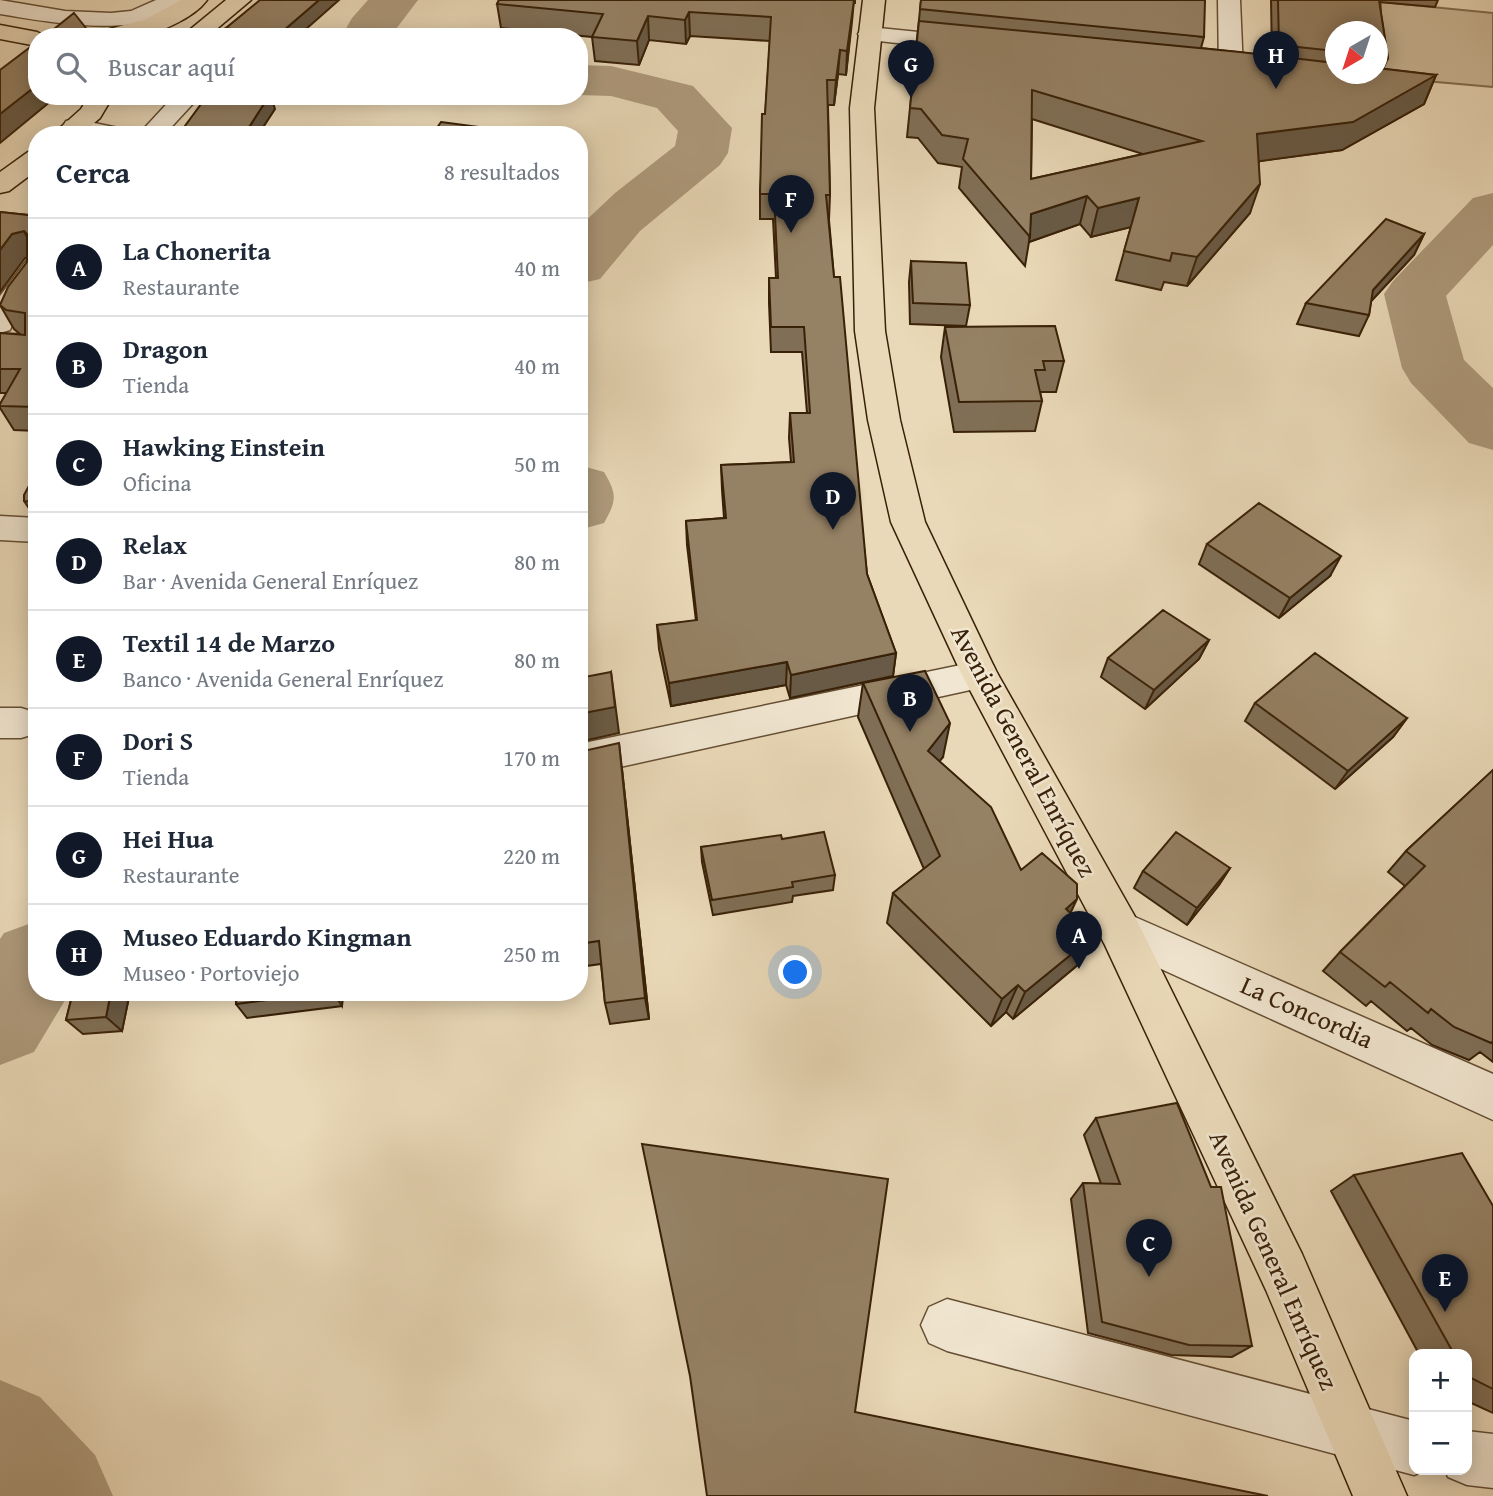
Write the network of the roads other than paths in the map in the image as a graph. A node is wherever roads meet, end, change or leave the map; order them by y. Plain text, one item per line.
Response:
1 (172, 0) edge
2 (196, 0) edge
3 (240, 0) edge
4 (1229, 0) edge
5 (0, 7) edge
6 (865, 15) edge
7 (146, 28) edge
8 (204, 28) edge
9 (0, 32) edge
10 (28, 37) edge
11 (990, 46) edge
12 (1205, 67) edge
13 (1231, 70) junction
14 (1258, 73) edge
15 (101, 105) edge
16 (179, 105) edge
17 (83, 118) edge
18 (100, 126) edge
19 (159, 126) edge
20 (28, 163) edge
21 (0, 185) edge
22 (28, 279) edge
23 (4, 335) edge
24 (0, 528) edge
25 (28, 530) edge
26 (980, 675) junction
27 (588, 758) edge
28 (1119, 929) junction
29 (1493, 1097) edge
30 (947, 1325) dead end
31 (1351, 1430) junction
32 (1409, 1447) edge
33 (1472, 1459) edge
34 (1493, 1461) edge
35 (1380, 1496) edge

1 - 5 street
2 - 7 main road
3 - 8 main road
4 - 13 street
6 - 11 street
6 - 26 main road, Avenida General Enríquez
9 - 10 main road
12 - 13 street
13 - 14 street
15 - 17 main road
16 - 19 street
17 - 18 street
20 - 21 main road
22 - 23 street
24 - 25 street
26 - 27 street
26 - 28 main road, Avenida General Enríquez
28 - 29 street, La Concordia
28 - 31 main road, Avenida General Enríquez
30 - 31 street
31 - 32 street
31 - 35 main road, Avenida General Enríquez
33 - 34 street

